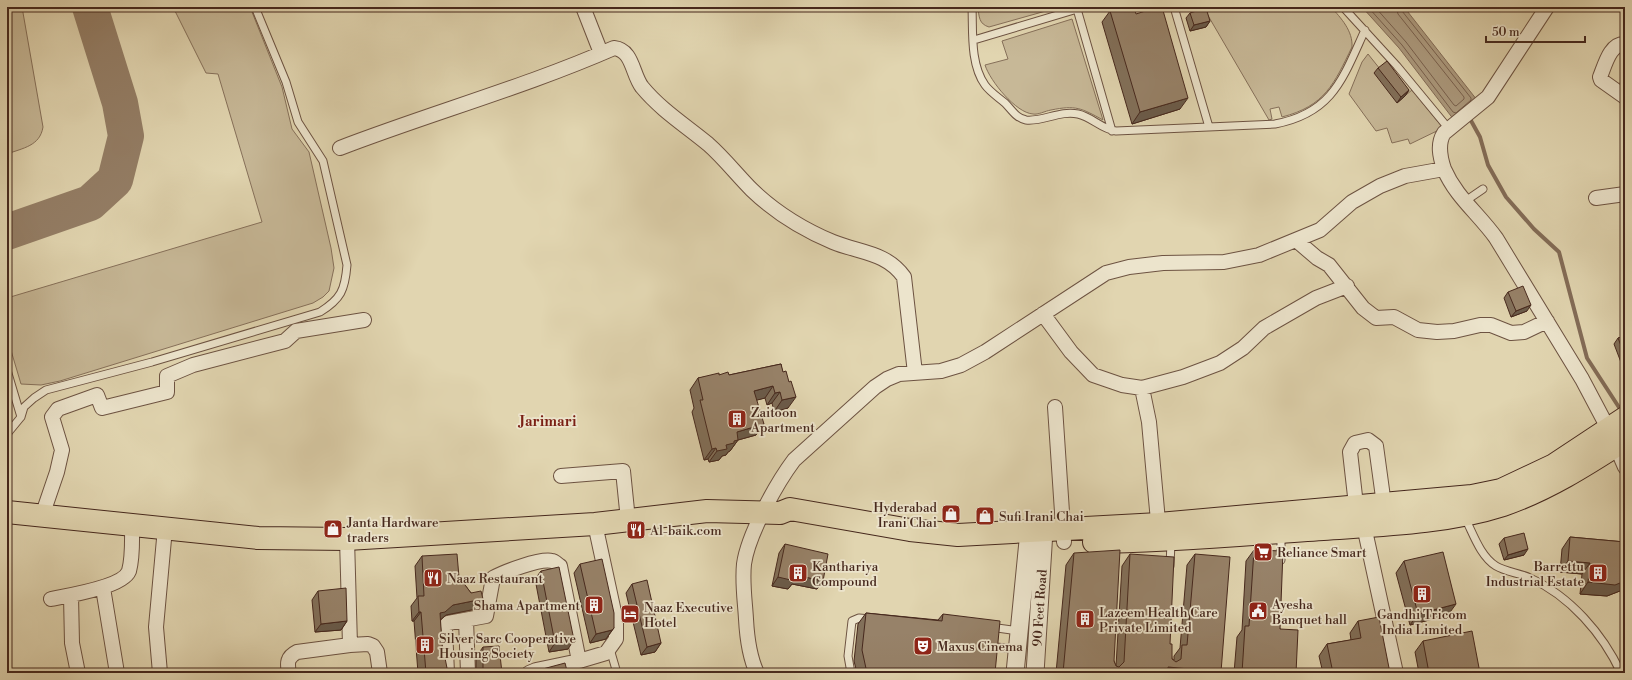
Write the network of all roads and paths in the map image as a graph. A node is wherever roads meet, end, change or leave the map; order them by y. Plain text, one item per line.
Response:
1 (255, 7) edge
2 (583, 7) edge
3 (972, 7) edge
4 (1174, 7) edge
5 (1342, 7) edge
6 (1547, 7) edge
7 (1080, 8) edge
8 (1365, 30) junction
9 (974, 40) junction
10 (1625, 44) edge
11 (601, 53) junction
12 (1625, 97) edge
13 (1453, 126) junction
14 (1209, 127) junction
15 (1112, 130) junction
16 (340, 148) dead end
17 (1444, 169) junction
18 (1483, 189) dead end
19 (1625, 194) edge
20 (1596, 198) dead end
21 (1464, 202) junction
22 (1296, 240) junction
23 (1347, 286) junction
24 (1043, 314) junction
25 (364, 320) dead end
26 (1547, 322) junction
27 (7, 370) edge
28 (915, 373) junction
29 (1142, 388) junction
30 (1055, 408) dead end
31 (21, 417) junction
32 (7, 434) edge
33 (1619, 434) edge
34 (1625, 468) edge
35 (561, 476) dead end
36 (1524, 488) junction
37 (7, 512) edge
38 (771, 513) junction
39 (1385, 514) junction
40 (1463, 514) junction
41 (42, 516) junction
42 (628, 520) junction
43 (1360, 520) junction
44 (595, 524) junction
45 (132, 525) junction
46 (165, 528) junction
47 (1282, 532) junction
48 (1163, 535) junction
49 (1045, 537) junction
50 (347, 539) junction
51 (1280, 570) edge
52 (1170, 577) edge
53 (103, 588) junction
54 (71, 596) junction
55 (51, 599) dead end
56 (466, 620) junction
57 (881, 620) edge
58 (983, 626) edge
59 (1019, 631) junction
60 (996, 641) junction
61 (350, 645) junction
62 (610, 649) junction
63 (1017, 649) junction
64 (579, 661) junction
65 (78, 673) edge
66 (117, 673) edge
67 (160, 673) edge
68 (288, 673) edge
69 (380, 673) edge
70 (447, 673) edge
71 (468, 673) edge
72 (529, 673) edge
73 (617, 673) edge
74 (757, 673) edge
75 (851, 673) edge
76 (1015, 673) edge
77 (1035, 673) edge
78 (1396, 673) edge
79 (1621, 673) edge

1 - 31 lane
2 - 11 street
3 - 9 lane
4 - 14 lane
5 - 8 lane
6 - 13 street
7 - 9 lane
7 - 15 lane
8 - 13 lane
8 - 14 lane
9 - 15 lane
10 - 12 street
11 - 16 street
11 - 28 street
13 - 17 street
14 - 15 lane
17 - 21 street
17 - 22 street
18 - 21 lane
19 - 20 street
21 - 26 street
22 - 23 street
22 - 24 street
23 - 26 street
23 - 29 street
24 - 28 street
24 - 29 street
25 - 41 street
26 - 33 street
27 - 31 lane
28 - 38 street
29 - 48 street
30 - 49 street
31 - 32 lane
33 - 34 street
33 - 36 main road
35 - 42 street
36 - 39 main road
36 - 40 main road
37 - 41 main road
38 - 42 main road
38 - 49 main road
38 - 74 street
39 - 40 main road
39 - 43 main road
39 - 43 street
40 - 79 lane
41 - 45 main road
42 - 44 main road
43 - 47 main road
43 - 48 main road
43 - 78 street
44 - 50 main road
44 - 62 street
45 - 46 main road
45 - 53 street
46 - 50 main road
46 - 67 street
47 - 48 main road
47 - 51 lane
48 - 49 main road
48 - 49 main road
48 - 52 lane
49 - 59 street, 90 Feet Road
49 - 77 street, 90 Feet Road
50 - 61 street
53 - 54 street
53 - 66 street
54 - 55 street
54 - 65 street
56 - 64 street
56 - 70 street
56 - 71 street
57 - 75 lane
58 - 60 lane
59 - 60 lane
59 - 63 street, 90 Feet Road
60 - 63 lane
61 - 68 street
61 - 69 street
62 - 64 street
62 - 73 lane
63 - 76 street, 90 Feet Road
64 - 72 street

